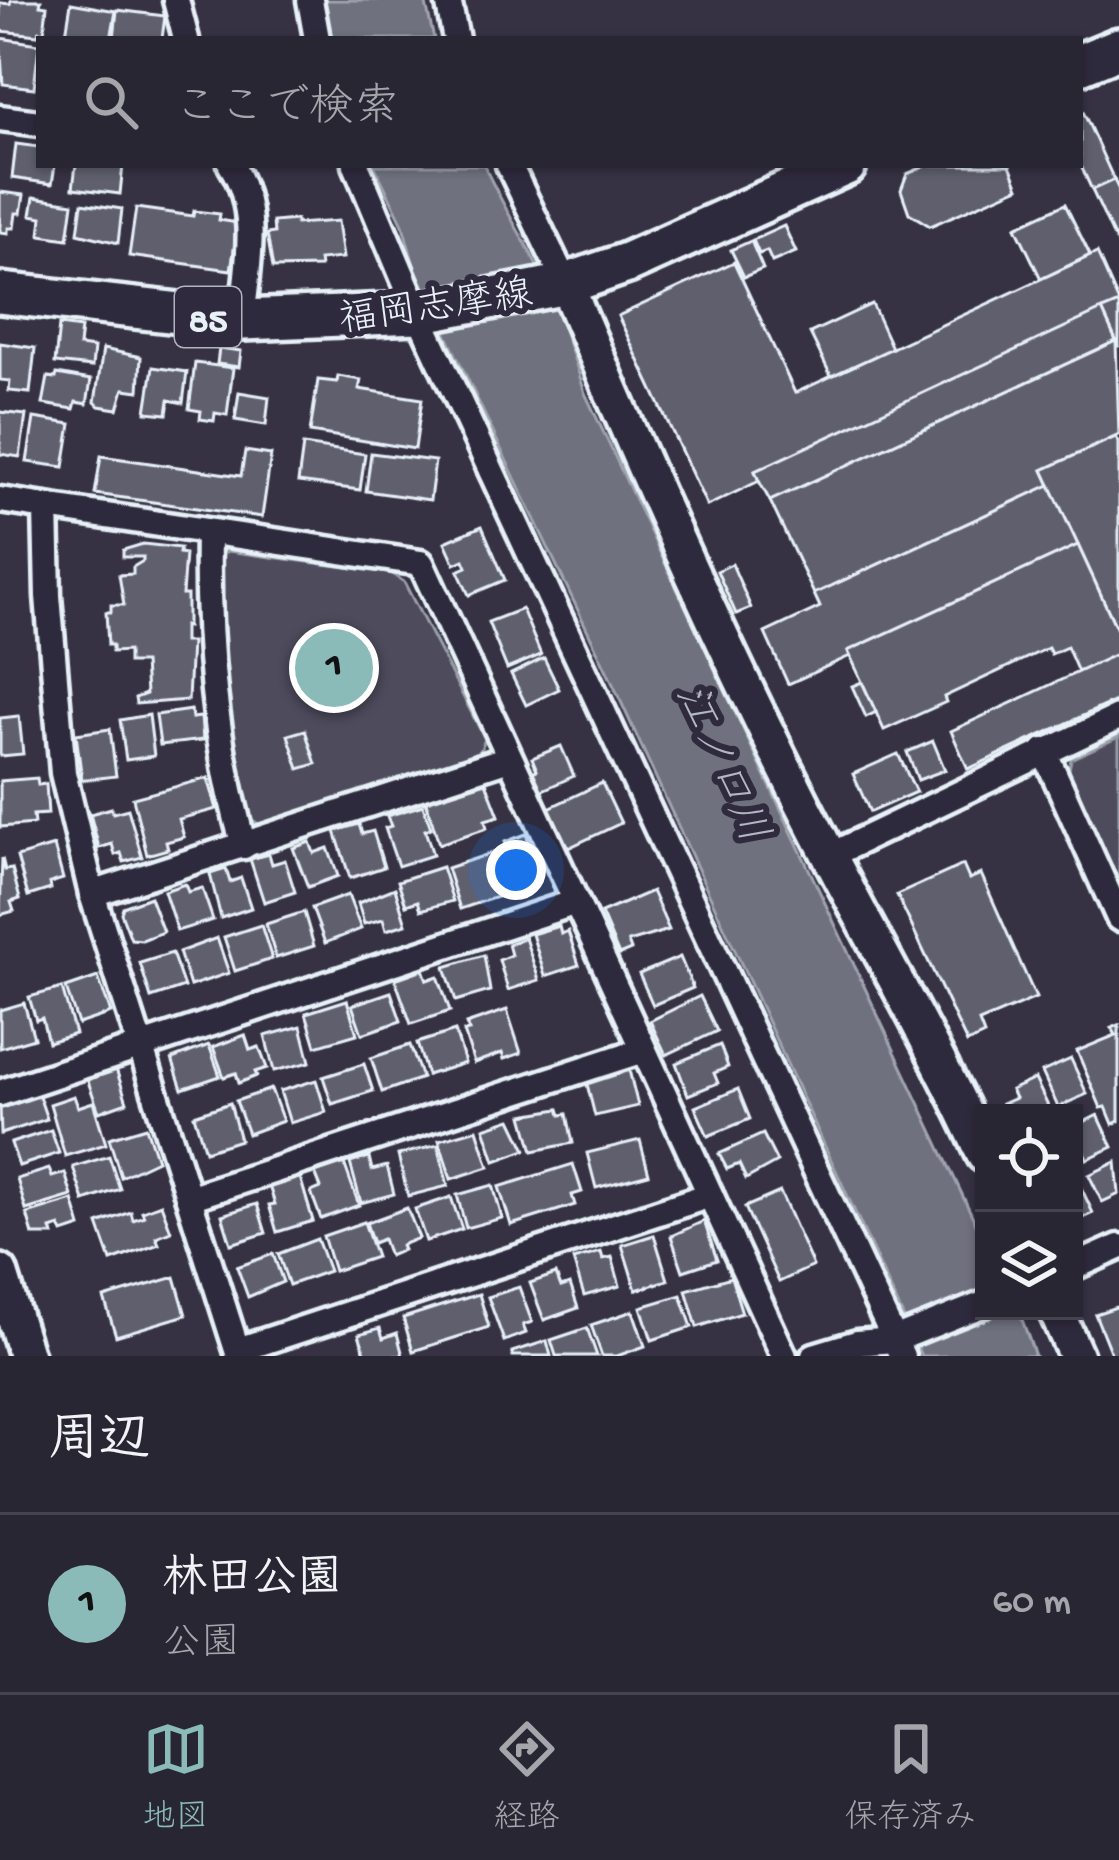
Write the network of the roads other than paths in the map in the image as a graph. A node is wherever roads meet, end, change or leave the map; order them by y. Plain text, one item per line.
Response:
1 (176, 0) edge
2 (310, 0) edge
3 (448, 0) edge
4 (185, 36) edge
5 (316, 36) edge
6 (454, 36) edge
7 (1119, 48) edge
8 (1083, 63) edge
9 (0, 118) edge
10 (36, 123) edge
11 (233, 168) edge
12 (357, 168) edge
13 (510, 168) edge
14 (839, 168) edge
15 (566, 284) junction
16 (0, 293) edge
17 (418, 313) junction
18 (242, 320) junction
19 (0, 500) edge
20 (46, 507) junction
21 (208, 533) junction
22 (1119, 717) edge
23 (1044, 751) junction
24 (509, 758) junction
25 (244, 846) junction
26 (830, 856) junction
27 (92, 894) junction
28 (576, 902) junction
29 (1119, 917) edge
30 (140, 1045) junction
31 (643, 1050) junction
32 (0, 1093) edge
33 (975, 1136) edge
34 (710, 1195) junction
35 (189, 1198) junction
36 (1119, 1247) edge
37 (1083, 1263) edge
38 (0, 1272) edge
39 (975, 1309) edge
40 (1060, 1320) edge
41 (898, 1348) edge
42 (238, 1353) edge
43 (26, 1356) edge
44 (784, 1356) edge
45 (814, 1356) edge
46 (1076, 1356) edge

1 - 4 street
2 - 5 street
3 - 6 street
7 - 8 main road
9 - 10 street
11 - 18 street
12 - 17 street
13 - 15 street
14 - 15 main road, 福岡志摩線 / 85
15 - 17 main road, 福岡志摩線 / 85
15 - 26 street
16 - 18 main road, 福岡志摩線 / 85
17 - 18 main road, 福岡志摩線 / 85
17 - 41 street
19 - 20 street
20 - 21 street
20 - 27 street
21 - 24 street
21 - 25 street
22 - 23 street
23 - 26 street
23 - 29 street
24 - 25 street
24 - 28 street
25 - 27 street
26 - 33 street
27 - 30 street
28 - 30 street
28 - 31 street
30 - 32 street
30 - 35 street
31 - 34 street
31 - 35 street
34 - 42 street
34 - 44 street
35 - 42 street
36 - 37 street
38 - 43 street
39 - 41 street
40 - 46 street
41 - 45 street

